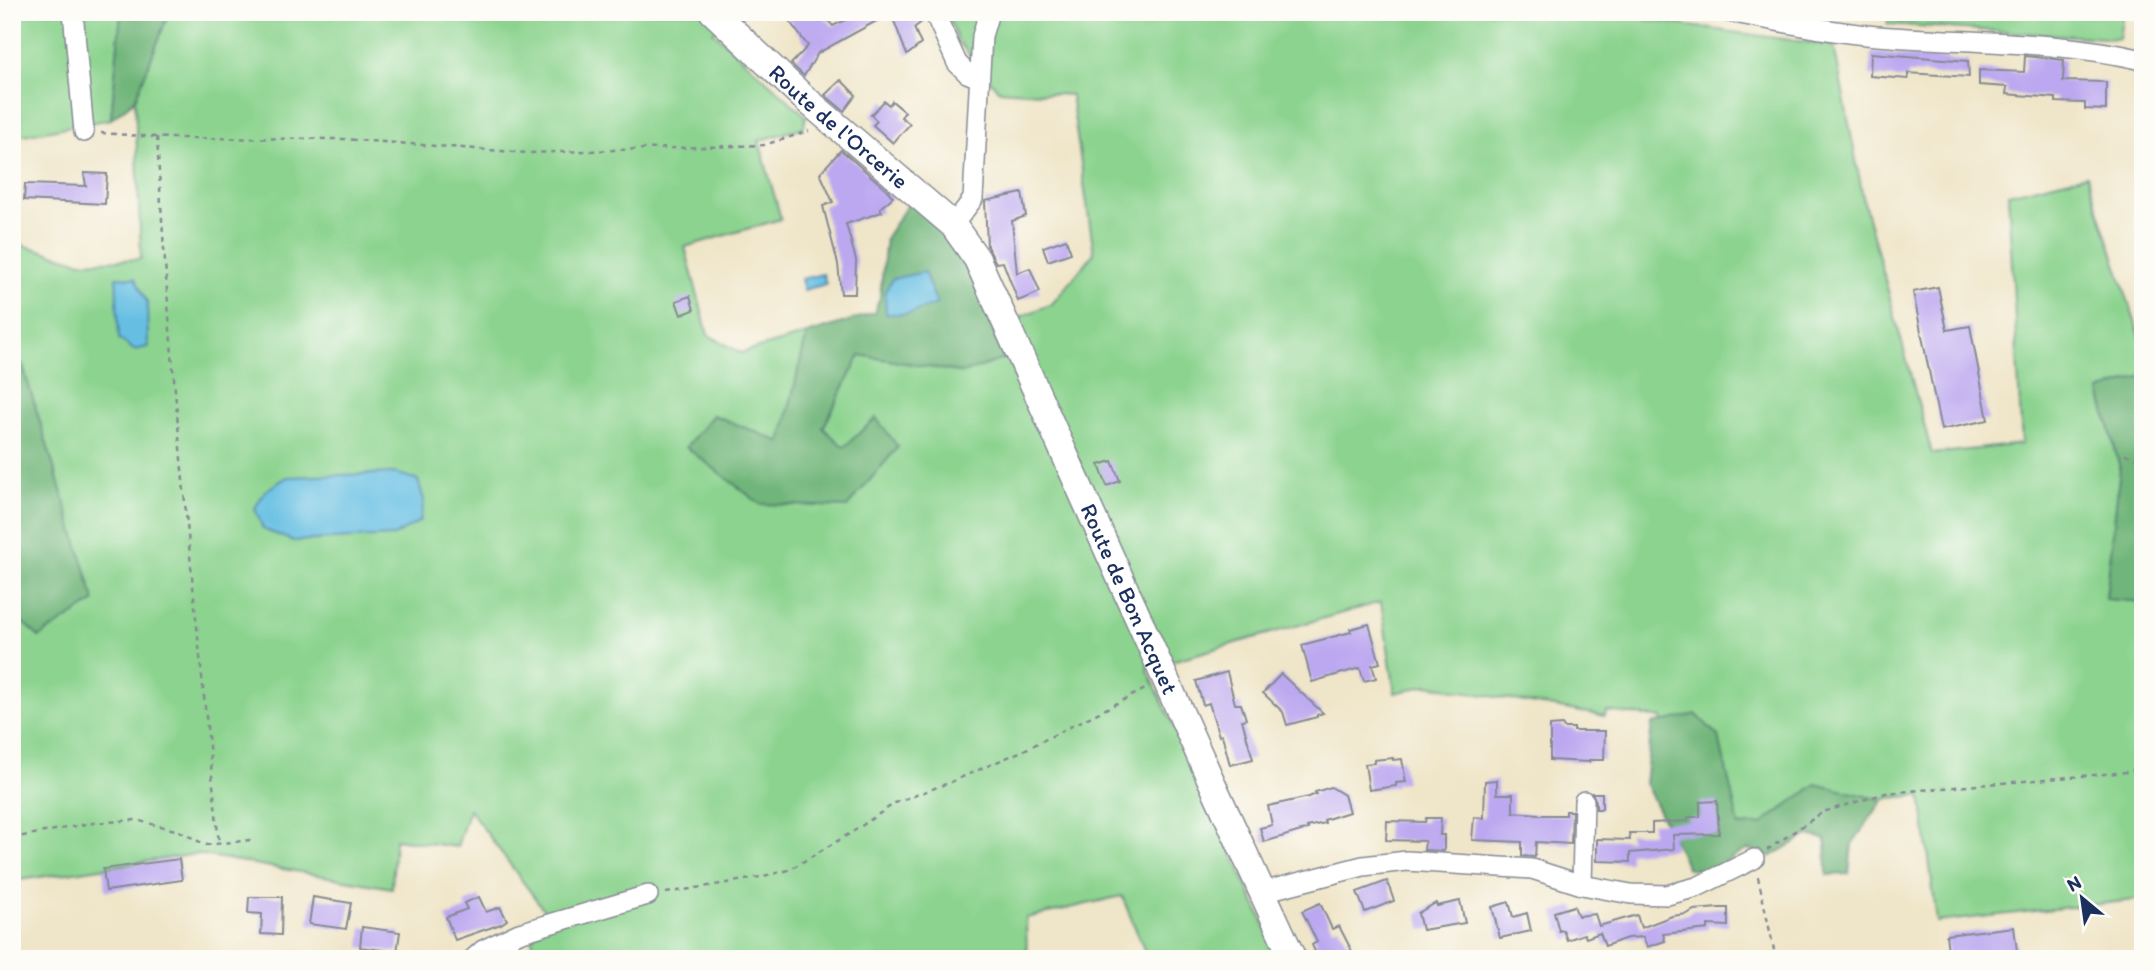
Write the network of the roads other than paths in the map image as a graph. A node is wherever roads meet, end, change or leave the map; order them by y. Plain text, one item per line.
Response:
1 (73, 12) edge
2 (713, 12) edge
3 (934, 12) edge
4 (989, 12) edge
5 (1729, 12) edge
6 (2143, 60) edge
7 (979, 78) junction
8 (84, 132) road end
9 (959, 233) junction
10 (1584, 801) dead end
11 (1754, 859) road end
12 (1582, 885) junction
13 (1262, 892) junction
14 (648, 895) road end
15 (473, 959) edge
16 (1293, 959) edge

1 - 8 street
2 - 9 street, Route de l'Orcerie
3 - 7 street
4 - 7 street
5 - 6 street
7 - 9 street
9 - 13 street, Route de Bon Acquet
10 - 12 street
11 - 12 street
12 - 13 street
13 - 16 street, Route de Bon Acquet
14 - 15 street

